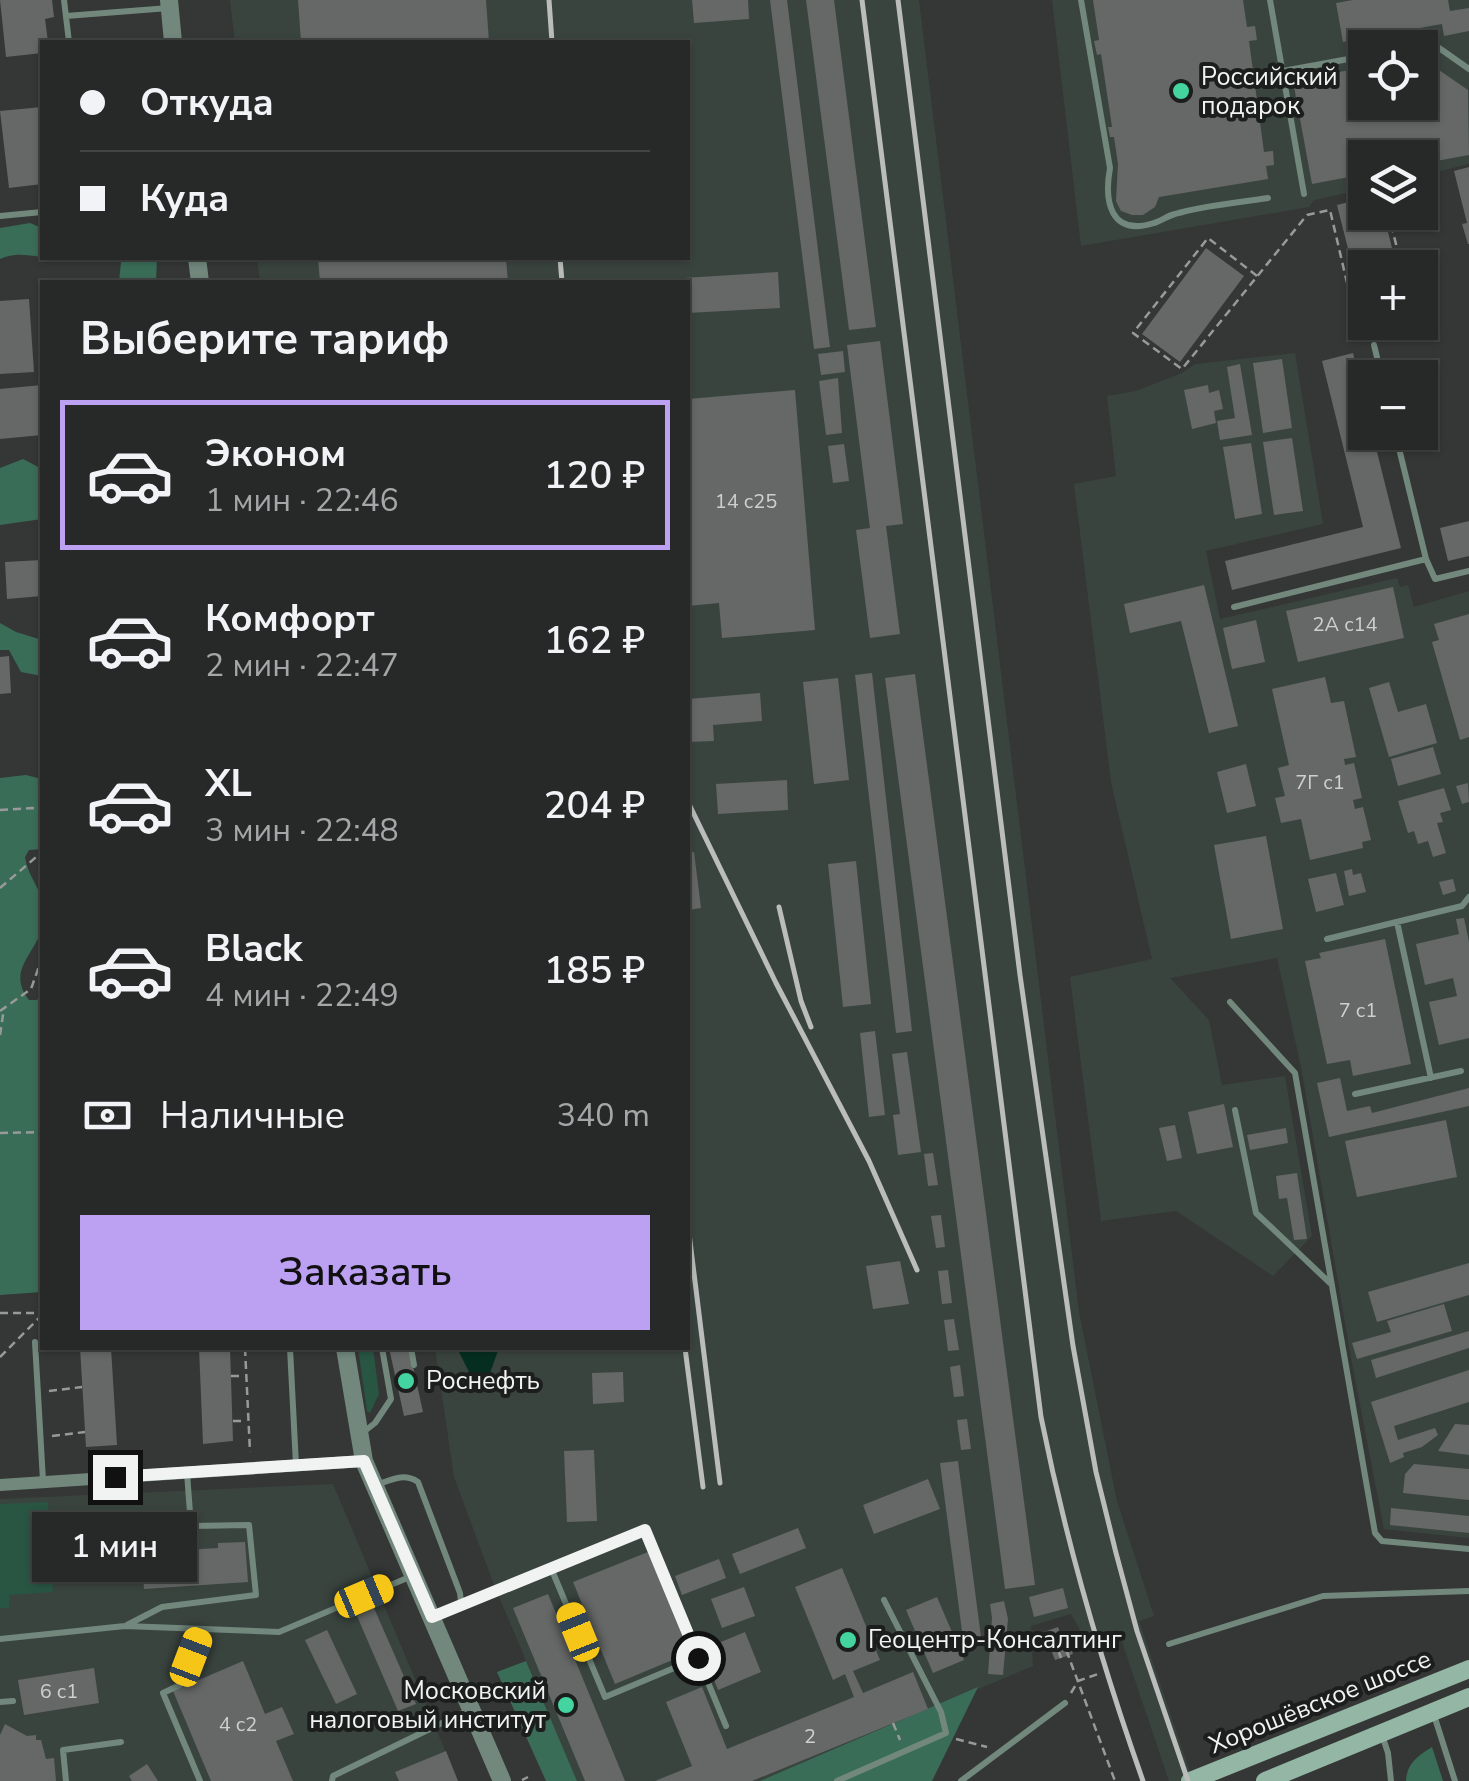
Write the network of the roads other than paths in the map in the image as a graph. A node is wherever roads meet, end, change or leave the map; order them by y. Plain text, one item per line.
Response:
1 (64, 0) edge
2 (1270, 0) edge
3 (1082, 2) edge
4 (169, 4) edge
5 (66, 16) junction
6 (69, 40) edge
7 (174, 40) edge
8 (1438, 47) edge
9 (1348, 59) edge
10 (1469, 70) edge
11 (1282, 71) junction
12 (1304, 194) dead end
13 (1268, 198) dead end
14 (40, 212) edge
15 (0, 216) edge
16 (1374, 345) dead end
17 (1378, 360) edge
18 (1399, 450) edge
19 (1426, 559) junction
20 (1469, 571) edge
21 (1234, 606) dead end
22 (1469, 896) edge
23 (1397, 922) junction
24 (1327, 939) dead end
25 (1230, 1002) dead end
26 (1461, 1071) dead end
27 (1431, 1078) junction
28 (1356, 1094) dead end
29 (1235, 1110) dead end
30 (1330, 1284) junction
31 (35, 1342) dead end
32 (290, 1350) edge
33 (345, 1350) edge
34 (382, 1350) edge
35 (411, 1350) edge
36 (414, 1365) dead end
37 (358, 1436) junction
38 (364, 1461) junction
39 (296, 1466) junction
40 (187, 1472) junction
41 (43, 1482) junction
42 (0, 1485) edge
43 (373, 1486) junction
44 (1469, 1549) edge
45 (551, 1568) junction
46 (413, 1576) junction
47 (1469, 1591) edge
48 (884, 1600) dead end
49 (456, 1606) junction
50 (432, 1617) junction
51 (125, 1626) junction
52 (202, 1629) junction
53 (0, 1639) edge
54 (1169, 1644) dead end
55 (698, 1658) junction
56 (1469, 1670) edge
57 (1469, 1697) edge
58 (12, 1701) dead end
59 (0, 1702) edge
60 (1065, 1703) road end
61 (472, 1708) junction
62 (1433, 1711) junction
63 (726, 1726) dead end
64 (1381, 1733) junction
65 (121, 1742) dead end
66 (66, 1781) edge
67 (200, 1781) edge
68 (332, 1781) edge
69 (502, 1781) edge
70 (838, 1781) edge
71 (962, 1781) edge
72 (1190, 1781) edge
73 (1265, 1781) edge
74 (1391, 1781) edge
75 (1455, 1781) edge

1 - 5 lane
2 - 11 lane
3 - 13 lane
4 - 5 lane
4 - 7 street
5 - 6 lane
8 - 10 lane
9 - 11 lane
11 - 12 lane
14 - 15 lane
16 - 17 lane
18 - 19 lane
19 - 20 lane
19 - 21 lane
22 - 23 lane
23 - 24 lane
23 - 27 lane
25 - 30 lane
26 - 27 lane
27 - 28 lane
29 - 30 lane
30 - 44 lane
31 - 41 lane
32 - 39 lane
33 - 37 street
34 - 37 lane
35 - 36 lane
37 - 38 street
38 - 39 street
38 - 43 street
39 - 40 street
40 - 41 street
40 - 51 lane
41 - 42 street
43 - 46 street
43 - 49 lane
45 - 49 lane
45 - 55 lane
45 - 55 lane
46 - 50 street
46 - 52 lane
47 - 54 lane
48 - 70 lane
49 - 50 lane
50 - 61 street
51 - 52 lane
51 - 53 lane
52 - 67 lane
55 - 63 lane
56 - 72 main road, Хорошёвское шоссе
57 - 62 main road, Хорошёвское шоссе
58 - 59 lane
60 - 71 lane
61 - 68 lane
61 - 69 street
62 - 64 main road, Хорошёвское шоссе
62 - 75 lane
64 - 73 main road, Хорошёвское шоссе
64 - 74 lane
65 - 66 lane

